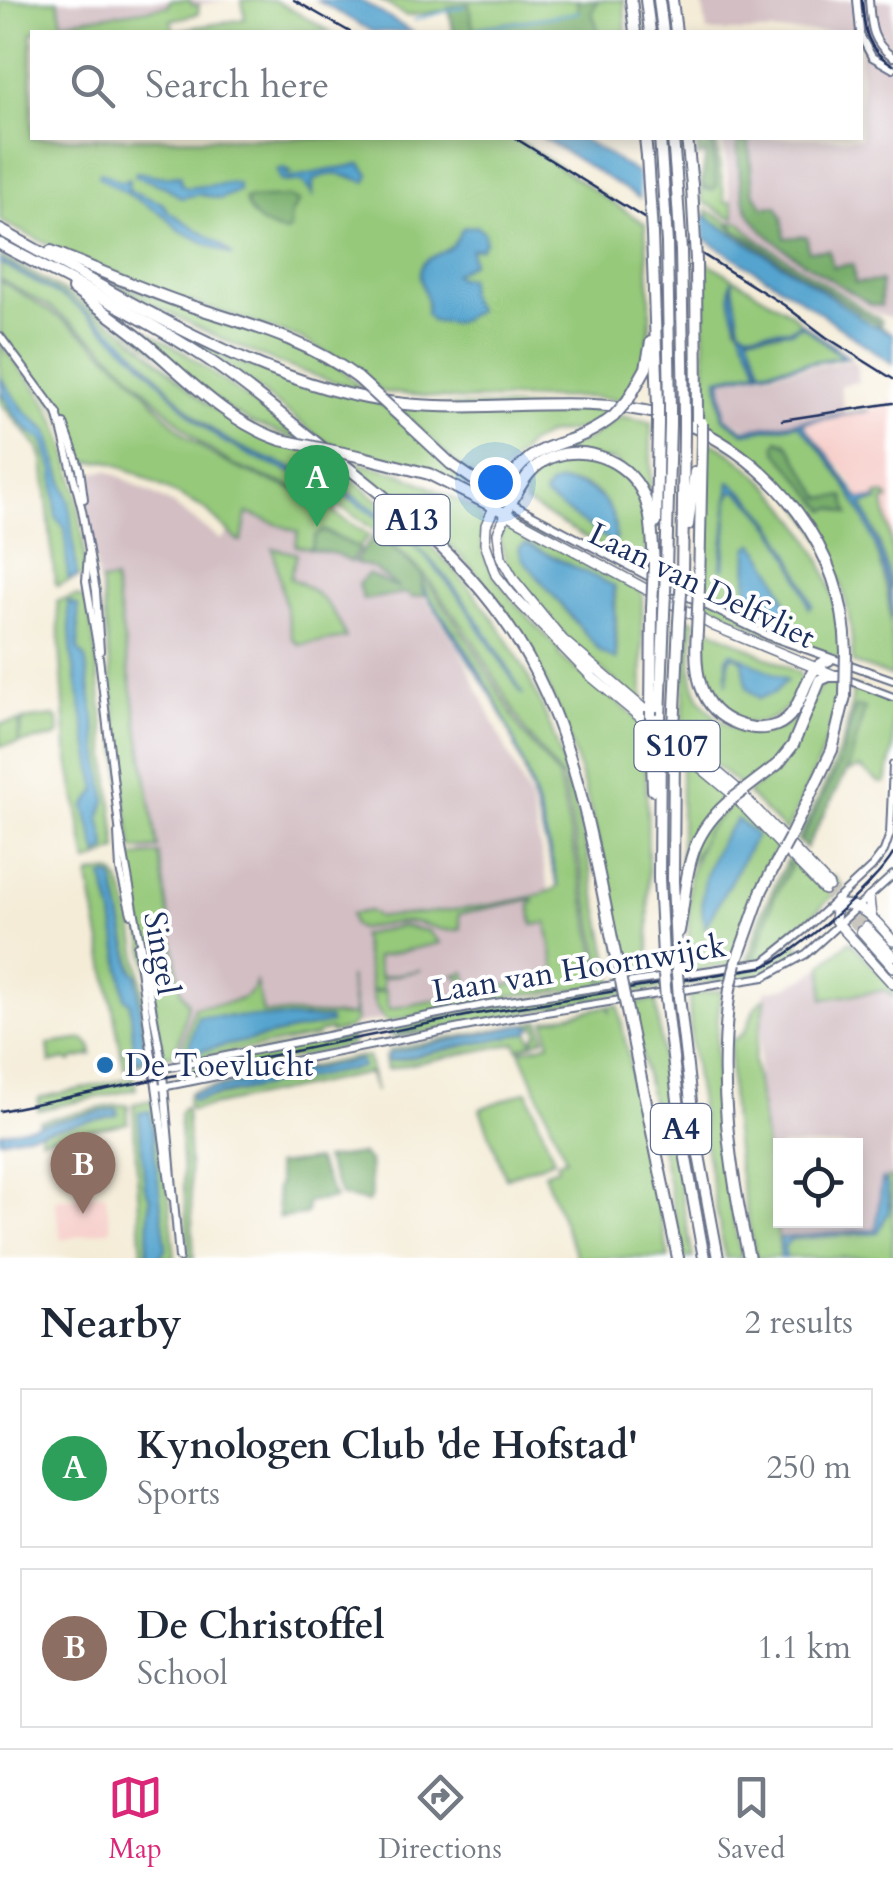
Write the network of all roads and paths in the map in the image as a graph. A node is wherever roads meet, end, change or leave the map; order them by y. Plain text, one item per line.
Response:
1 (632, 0) edge
2 (646, 0) edge
3 (659, 0) edge
4 (672, 0) edge
5 (857, 0) edge
6 (869, 0) edge
7 (635, 30) edge
8 (650, 30) edge
9 (663, 30) edge
10 (676, 30) edge
11 (860, 30) edge
12 (863, 40) edge
13 (893, 57) edge
14 (893, 69) edge
15 (645, 140) edge
16 (660, 140) edge
17 (672, 140) edge
18 (687, 140) edge
19 (0, 230) edge
20 (0, 244) edge
21 (40, 265) junction
22 (654, 301) junction
23 (0, 338) edge
24 (664, 408) junction
25 (664, 425) junction
26 (699, 440) junction
27 (496, 502) junction
28 (508, 508) junction
29 (682, 555) junction
30 (654, 564) junction
31 (829, 660) junction
32 (814, 668) junction
33 (838, 676) junction
34 (893, 680) edge
35 (893, 697) edge
36 (656, 715) junction
37 (893, 765) edge
38 (893, 875) edge
39 (869, 898) junction
40 (833, 904) junction
41 (858, 908) junction
42 (870, 916) junction
43 (839, 925) junction
44 (893, 941) edge
45 (676, 951) junction
46 (893, 956) edge
47 (893, 967) edge
48 (893, 984) edge
49 (159, 1069) junction
50 (183, 1083) junction
51 (161, 1087) junction
52 (166, 1100) junction
53 (178, 1258) edge
54 (678, 1258) edge
55 (704, 1258) edge
56 (718, 1258) edge
57 (749, 1258) edge

1 - 7 highway
2 - 8 highway
3 - 9 highway
4 - 10 highway
5 - 11 main road
6 - 13 main road
12 - 14 main road
15 - 22 highway, A4, bridge
16 - 24 highway, A4, bridge
17 - 29 highway, A4, bridge
18 - 26 highway, A4, bridge
19 - 27 highway, A13, bridge
19 - 57 highway, A13, bridge
20 - 21 highway, A13
21 - 27 highway, A13, bridge
21 - 54 highway, A13, bridge
22 - 24 highway, A4
22 - 27 highway, A4, bridge
23 - 49 main road, Singel
24 - 25 highway, A4, bridge
25 - 30 highway, A4
25 - 36 highway, A4, bridge
26 - 29 highway, A4
26 - 32 highway, A4, bridge
27 - 28 main road, Laan van Delfvliet
27 - 28 main road, S107
28 - 30 highway, A4
28 - 31 main road, Laan van Delfvliet
28 - 32 main road, Laan van Delfvliet
29 - 45 highway, A4, bridge
30 - 36 highway, A4, bridge
31 - 32 highway
31 - 34 main road, Laan van Delfvliet
32 - 33 main road, Laan van Delfvliet
33 - 35 main road, Laan van Delfvliet
33 - 45 highway, A4, bridge
36 - 55 highway, A4, bridge
37 - 40 main road, Laan van Hoornwijck
38 - 39 main road, Laan van Hoornwijck
39 - 41 main road, Laan van Hoornwijck
39 - 42 main road
40 - 41 main road
40 - 43 main road
40 - 49 main road, Laan van Hoornwijck
41 - 42 main road
41 - 43 main road, Laan van Hoornwijck
42 - 44 main road
43 - 48 main road
43 - 50 main road, Laan van Hoornwijck
45 - 56 highway, A4, bridge
46 - 47 main road
49 - 51 main road, Singel
50 - 51 main road, Laan van Hoornwijck
50 - 52 main road
51 - 52 main road
51 - 53 main road
52 - 53 main road

